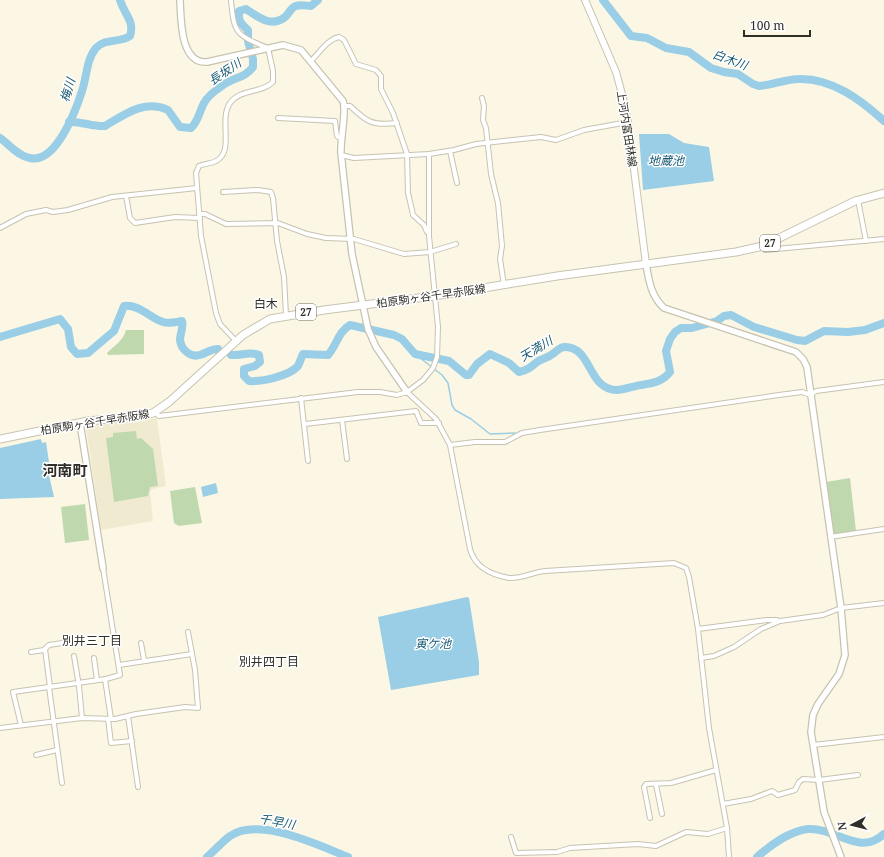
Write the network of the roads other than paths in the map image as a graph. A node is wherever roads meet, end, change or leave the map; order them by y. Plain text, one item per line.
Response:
1 (180, 0) edge
2 (231, 0) edge
3 (585, 0) edge
4 (268, 48) junction
5 (311, 61) junction
6 (482, 98) dead end
7 (345, 106) junction
8 (278, 118) dead end
9 (628, 122) junction
10 (396, 123) junction
11 (340, 138) junction
12 (488, 144) junction
13 (450, 151) junction
14 (407, 154) junction
15 (429, 154) junction
16 (341, 155) junction
17 (458, 183) dead end
18 (197, 188) junction
19 (223, 192) dead end
20 (884, 193) edge
21 (126, 196) junction
22 (858, 200) junction
23 (200, 216) junction
24 (276, 224) junction
25 (0, 228) edge
26 (429, 236) junction
27 (350, 238) junction
28 (884, 238) edge
29 (866, 241) junction
30 (456, 244) dead end
31 (763, 246) junction
32 (430, 252) junction
33 (646, 264) junction
34 (504, 285) junction
35 (434, 296) junction
36 (363, 305) junction
37 (286, 315) junction
38 (236, 341) junction
39 (884, 382) edge
40 (407, 392) junction
41 (811, 395) junction
42 (301, 398) junction
43 (155, 412) junction
44 (342, 420) junction
45 (80, 423) junction
46 (439, 423) junction
47 (305, 424) junction
48 (0, 439) edge
49 (450, 445) junction
50 (347, 459) dead end
51 (308, 461) dead end
52 (884, 529) edge
53 (830, 537) junction
54 (103, 568) joint
55 (884, 603) edge
56 (841, 608) junction
57 (780, 621) junction
58 (698, 629) junction
59 (188, 632) dead end
60 (141, 642) dead end
61 (62, 643) dead end
62 (45, 649) junction
63 (30, 652) dead end
64 (192, 654) junction
65 (74, 656) dead end
66 (94, 658) dead end
67 (701, 658) junction
68 (144, 660) junction
69 (119, 665) junction
70 (105, 679) junction
71 (97, 680) junction
72 (78, 683) junction
73 (50, 687) junction
74 (128, 716) junction
75 (82, 718) junction
76 (109, 719) junction
77 (55, 721) junction
78 (21, 725) junction
79 (0, 727) edge
80 (884, 737) edge
81 (132, 741) junction
82 (813, 745) junction
83 (57, 750) junction
84 (36, 755) dead end
85 (716, 770) junction
86 (858, 775) dead end
87 (819, 780) junction
88 (62, 783) dead end
89 (656, 785) junction
90 (138, 787) dead end
91 (723, 804) junction
92 (662, 814) dead end
93 (650, 818) dead end
94 (727, 828) junction
95 (511, 838) dead end
96 (729, 857) edge
97 (841, 857) edge

1 - 4 street
2 - 4 street
3 - 9 main road, 上河内富田林線
4 - 5 street
4 - 18 street
5 - 7 street
5 - 10 street
6 - 12 street
7 - 10 street
7 - 11 street
8 - 11 street
9 - 12 street
9 - 33 main road, 上河内富田林線
10 - 14 street
11 - 16 street
12 - 13 street
12 - 34 street
13 - 15 street
13 - 17 street
14 - 15 street
14 - 16 street
14 - 26 street
15 - 26 street
16 - 27 street
18 - 21 street
18 - 23 street
19 - 24 street
20 - 22 main road, 柏原駒ヶ谷千早赤阪線 / 27
21 - 23 street
21 - 25 street
22 - 29 street
22 - 31 main road, 柏原駒ヶ谷千早赤阪線 / 27
23 - 24 street
23 - 38 street
24 - 27 street
24 - 37 street
26 - 32 street
27 - 32 street
27 - 36 street
28 - 29 street
29 - 31 street
30 - 32 street
31 - 33 main road, 柏原駒ヶ谷千早赤阪線 / 27
32 - 35 street
33 - 34 main road, 柏原駒ヶ谷千早赤阪線 / 27
33 - 41 street
34 - 35 main road, 柏原駒ヶ谷千早赤阪線 / 27
35 - 36 main road, 柏原駒ヶ谷千早赤阪線 / 27
35 - 40 street
36 - 37 main road, 柏原駒ヶ谷千早赤阪線 / 27
36 - 40 street
37 - 38 main road, 柏原駒ヶ谷千早赤阪線 / 27
38 - 43 main road, 柏原駒ヶ谷千早赤阪線 / 27
39 - 41 street
40 - 42 street
40 - 46 street
41 - 49 street
41 - 53 street
42 - 43 street
42 - 47 street
43 - 45 main road, 柏原駒ヶ谷千早赤阪線 / 27
44 - 46 street
44 - 47 street
44 - 50 street
45 - 48 main road, 柏原駒ヶ谷千早赤阪線 / 27
45 - 54 street
46 - 49 street
47 - 51 street
49 - 58 street
52 - 53 street
53 - 56 street
54 - 69 street
55 - 56 street
56 - 57 street
56 - 82 street
57 - 58 street
57 - 67 street
58 - 67 street
59 - 64 street
60 - 68 street
61 - 62 street
62 - 63 street
62 - 73 street
64 - 68 street
64 - 74 street
65 - 72 street
66 - 71 street
67 - 85 street
68 - 69 street
69 - 70 street
70 - 71 street
70 - 76 street
71 - 72 street
72 - 73 street
72 - 75 street
73 - 77 street
73 - 78 street
74 - 76 street
74 - 81 street
75 - 76 street
75 - 77 street
76 - 81 street
77 - 78 street
77 - 83 street
78 - 79 street
80 - 82 street
81 - 90 street
82 - 87 street
83 - 84 street
83 - 88 street
85 - 89 street
85 - 91 street
86 - 87 street
87 - 91 street
87 - 97 street
89 - 92 street
89 - 93 street
91 - 94 street
94 - 95 street
94 - 96 street

